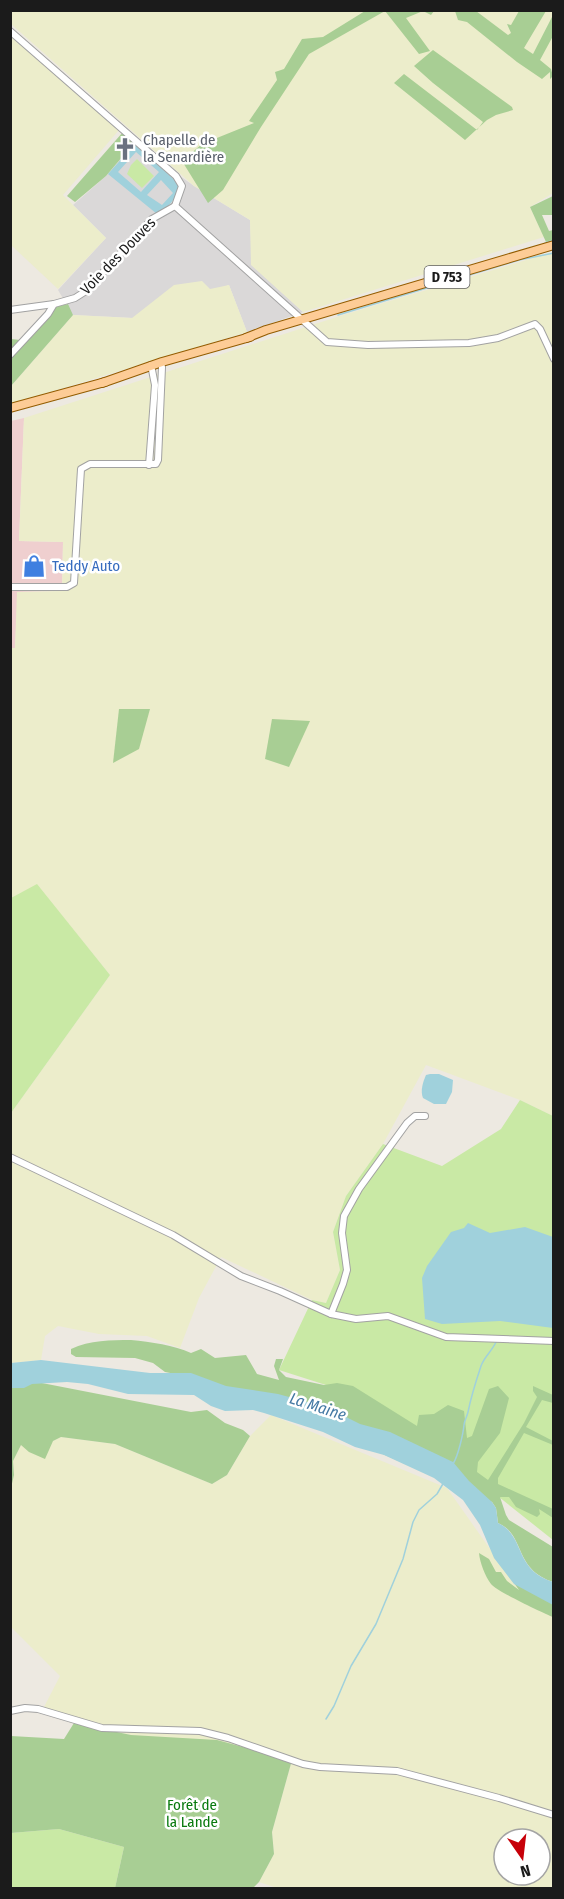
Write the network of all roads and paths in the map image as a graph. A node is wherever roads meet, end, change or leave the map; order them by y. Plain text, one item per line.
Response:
1 (10, 31) edge
2 (175, 206) junction
3 (552, 246) edge
4 (54, 304) junction
5 (10, 310) edge
6 (304, 320) junction
7 (233, 342) junction
8 (10, 355) edge
9 (554, 359) edge
10 (162, 367) junction
11 (152, 368) junction
12 (57, 396) junction
13 (10, 408) edge
14 (10, 413) edge
15 (149, 465) junction
16 (10, 586) edge
17 (425, 1116) dead end
18 (10, 1157) edge
19 (331, 1314) junction
20 (554, 1341) edge
21 (10, 1711) edge
22 (554, 1815) edge

1 - 2 street
2 - 4 street, Voie des Douves
2 - 6 street
3 - 6 main road, D 753
4 - 5 street, Voie des Douves
4 - 8 street
6 - 7 main road, D 753
6 - 9 street
7 - 10 main road, D 753
7 - 11 main road, D 753
10 - 11 main road, D 753
10 - 15 street
11 - 12 main road, D 753
11 - 15 street
12 - 13 main road, D 753
12 - 14 main road, D 753
15 - 16 street
17 - 19 street
18 - 19 street
19 - 20 street
21 - 22 street

